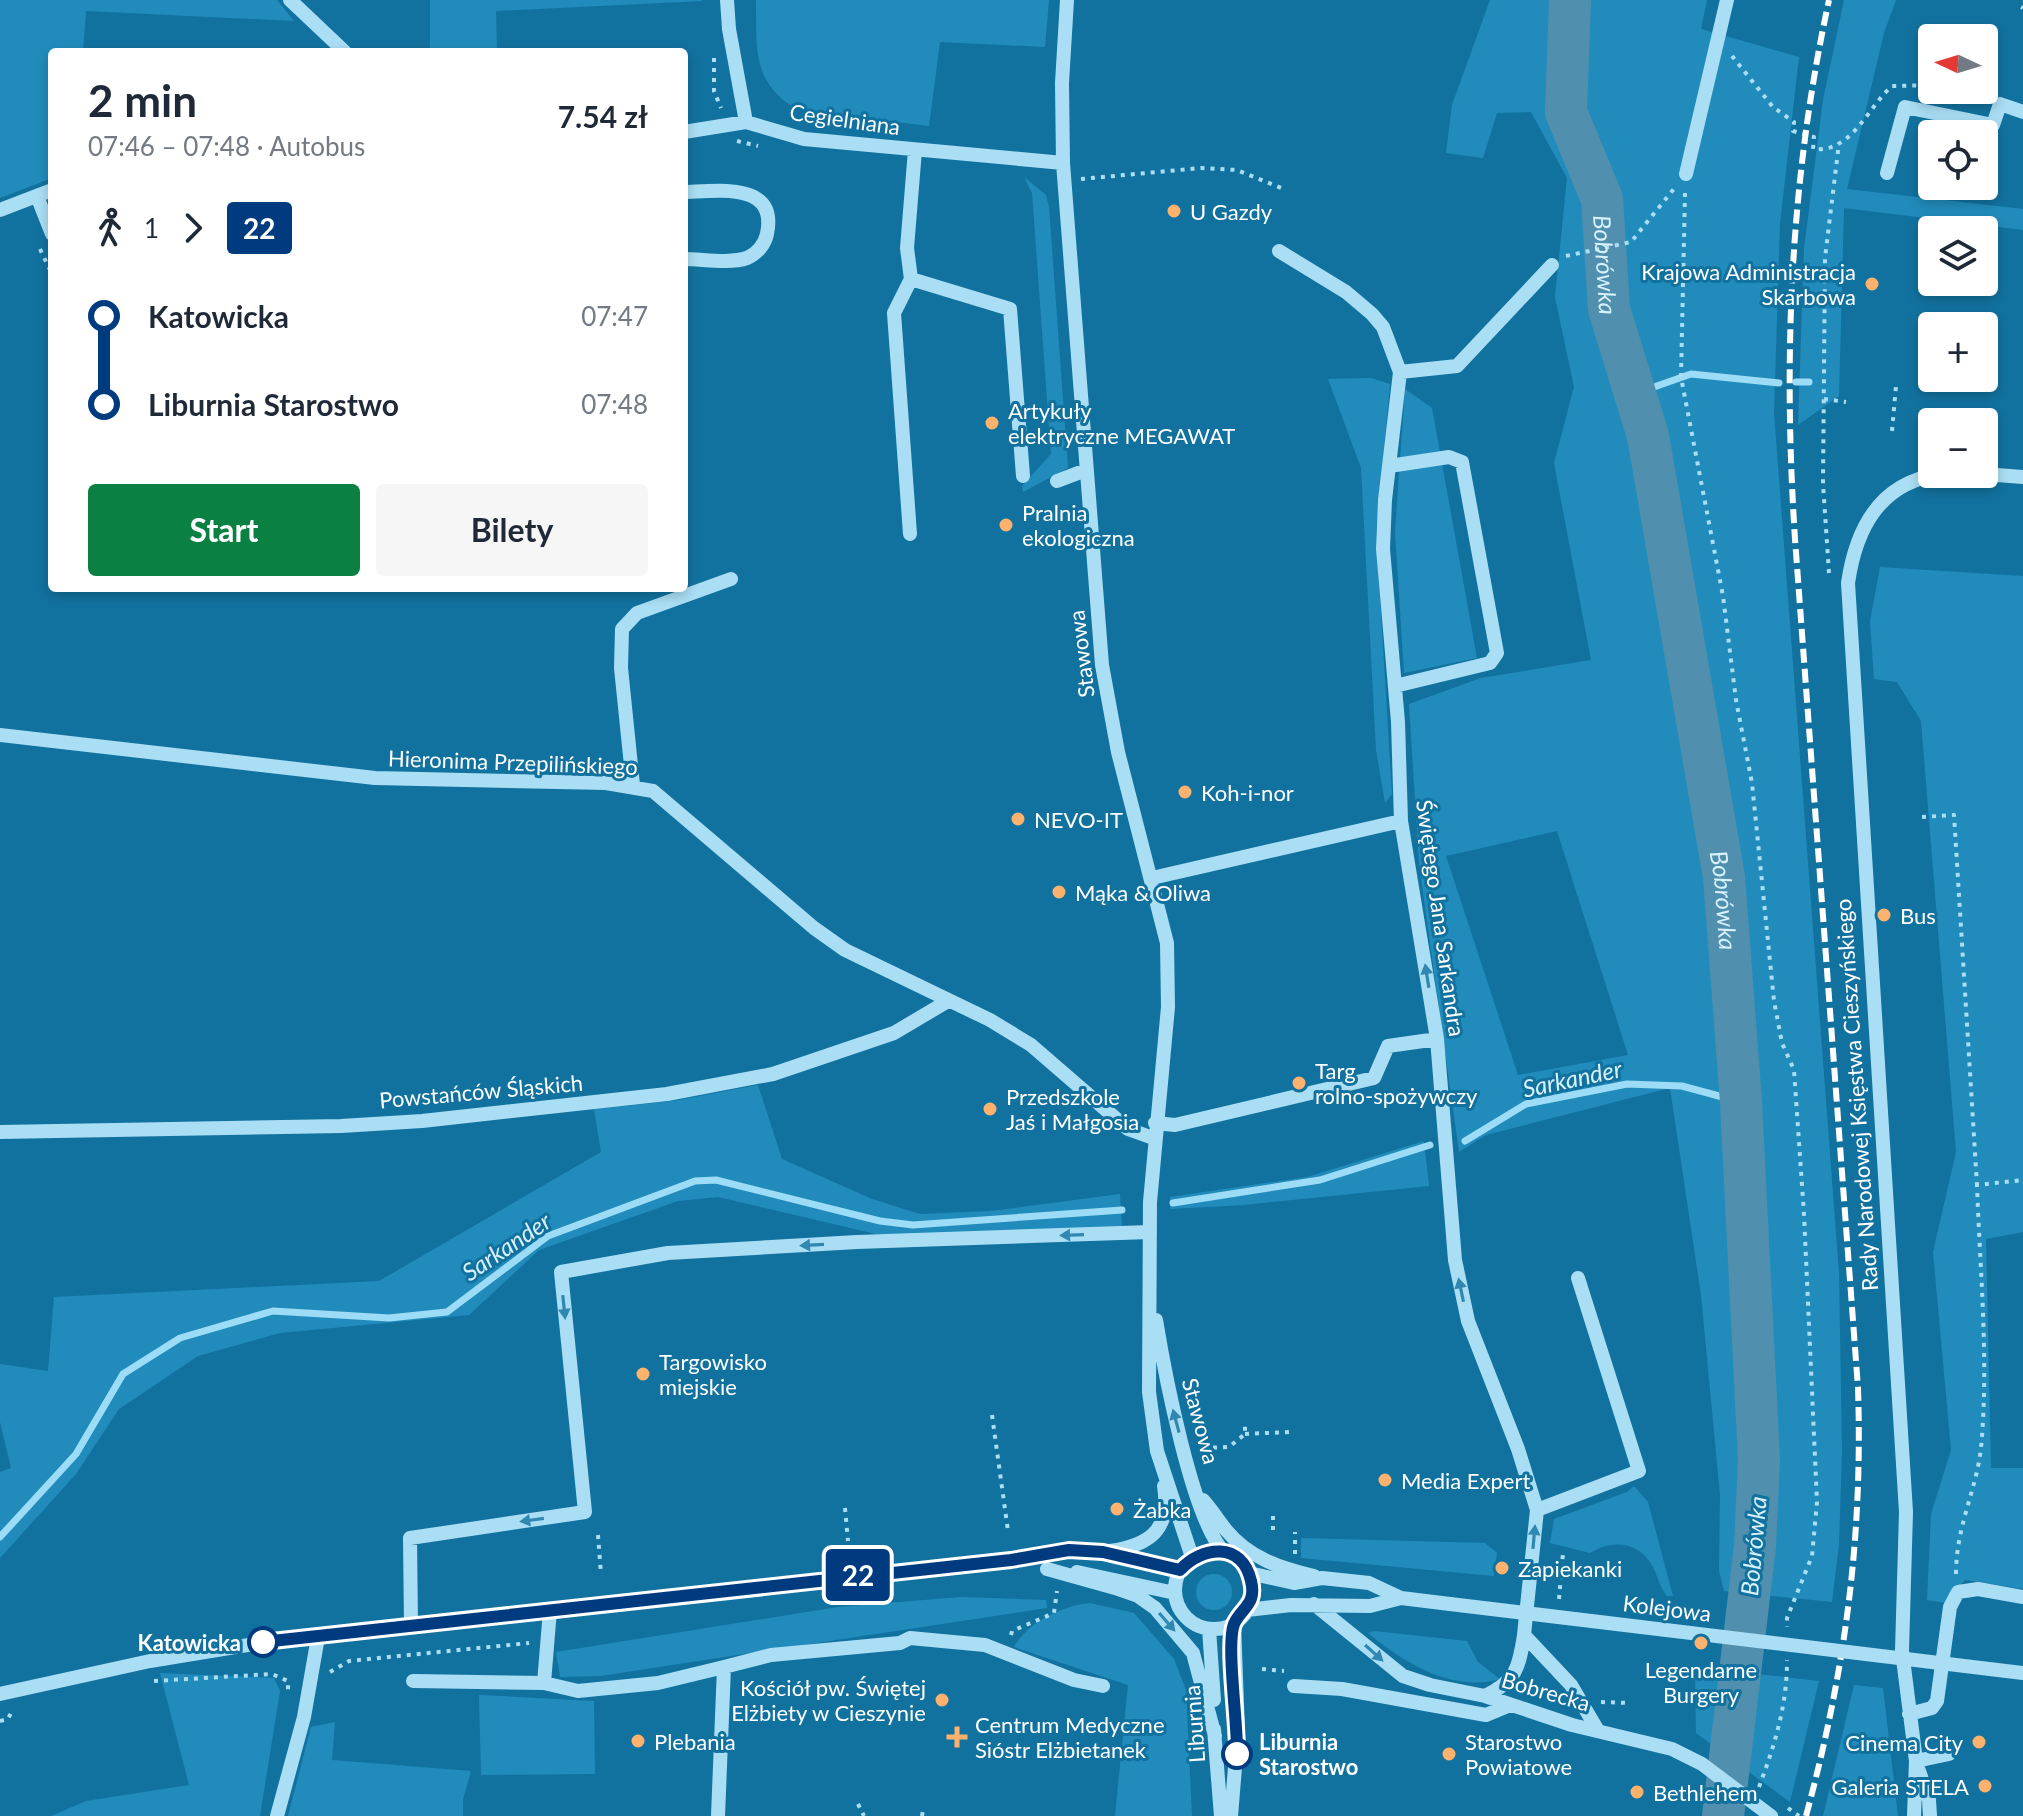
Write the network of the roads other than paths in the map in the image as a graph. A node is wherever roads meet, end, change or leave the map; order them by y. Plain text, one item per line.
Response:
1 (290, 0) edge
2 (727, 0) edge
3 (1067, 0) edge
4 (1727, 0) edge
5 (341, 48) edge
6 (2023, 112) edge
7 (746, 122) junction
8 (688, 131) edge
9 (915, 150) junction
10 (1063, 163) junction
11 (1887, 173) dead end
12 (1686, 174) road end
13 (48, 192) edge
14 (688, 192) edge
15 (37, 196) junction
16 (0, 210) edge
17 (48, 224) edge
18 (1279, 251) dead end
19 (688, 259) edge
20 (1552, 265) dead end
21 (911, 279) junction
22 (1400, 372) junction
23 (1389, 466) junction
24 (1086, 470) junction
25 (1998, 475) edge
26 (1023, 476) dead end
27 (2023, 477) edge
28 (1057, 481) dead end
29 (1918, 481) edge
30 (910, 534) dead end
31 (731, 579) dead end
32 (1395, 686) junction
33 (0, 735) edge
34 (633, 785) junction
35 (1401, 821) junction
36 (1152, 878) junction
37 (948, 1001) junction
38 (1437, 1039) junction
39 (1154, 1130) junction
40 (0, 1132) edge
41 (1150, 1232) junction
42 (1578, 1278) dead end
43 (1151, 1296) junction
44 (1157, 1451) junction
45 (1199, 1496) junction
46 (1537, 1510) junction
47 (1103, 1552) junction
48 (1224, 1552) junction
49 (1192, 1557) junction
50 (1011, 1560) junction
51 (1047, 1569) junction
52 (1180, 1570) junction
53 (1249, 1573) junction
54 (1322, 1578) junction
55 (1175, 1593) junction
56 (2023, 1597) edge
57 (1401, 1598) junction
58 (1314, 1604) junction
59 (550, 1610) junction
60 (1247, 1610) junction
61 (1234, 1623) junction
62 (411, 1625) junction
63 (1209, 1629) junction
64 (1524, 1635) junction
65 (318, 1637) junction
66 (724, 1667) junction
67 (2023, 1673) edge
68 (413, 1681) dead end
69 (544, 1683) junction
70 (1103, 1686) dead end
71 (1294, 1686) dead end
72 (0, 1694) edge
73 (1485, 1696) junction
74 (1510, 1705) junction
75 (1909, 1714) junction
76 (1597, 1729) junction
77 (1215, 1736) junction
78 (1949, 1754) dead end
79 (1916, 1761) junction
80 (277, 1816) edge
81 (718, 1816) edge
82 (1221, 1816) edge
83 (1231, 1816) edge
84 (1771, 1816) edge
85 (1914, 1816) edge
86 (1930, 1816) edge

1 - 5 street
2 - 7 street
3 - 10 street, Stawowa
4 - 12 street
6 - 11 street
7 - 8 street
7 - 9 street, Cegielniana
9 - 10 street, Cegielniana
9 - 21 street
10 - 24 street, Stawowa
13 - 15 street
14 - 19 street
15 - 16 street
15 - 17 street
18 - 22 street, Świętego Jana Sarkandra
20 - 22 street
21 - 26 street
21 - 30 street
22 - 23 street, Świętego Jana Sarkandra
23 - 32 street, Świętego Jana Sarkandra
23 - 32 street
24 - 28 street
24 - 36 street, Stawowa
25 - 27 street
29 - 75 street, Rady Narodowej Księstwa Cieszyńskiego
31 - 34 street
32 - 35 street, Świętego Jana Sarkandra
33 - 34 street, Hieronima Przepilińskiego
34 - 37 street, Hieronima Przepilińskiego
35 - 36 street
38 -> 35 street, Świętego Jana Sarkandra
36 - 39 street, Stawowa
37 - 39 street, Hieronima Przepilińskiego
37 - 40 street, Powstańców Śląskich
38 - 39 street
46 -> 38 street, Świętego Jana Sarkandra
39 - 41 street, Stawowa
41 - 43 street, Stawowa
41 -> 62 street
42 - 46 street
43 - 44 street, Stawowa
45 -> 43 street, Stawowa
44 - 47 street
44 - 49 street, Stawowa
45 - 48 street, Stawowa
45 - 54 street
64 -> 46 street, Świętego Jana Sarkandra
47 - 50 street
47 - 52 street
48 - 49 street
48 - 53 street
49 - 52 street
50 - 51 street
50 - 59 street
51 - 55 street
51 -> 77 street
52 - 55 street
53 - 54 street, Kolejowa
53 - 60 street
54 - 57 street, Kolejowa
55 - 63 street
56 - 75 street
57 - 58 street, Kolejowa
57 - 67 street, Kolejowa, bridge
58 - 60 street, Kolejowa
58 -> 73 street, Bobrecka
59 - 62 street
59 - 69 street
60 - 61 street
61 - 63 street
61 - 83 street, Liburnia
62 - 65 street
63 - 77 street, Liburnia
64 - 73 street, Świętego Jana Sarkandra
64 - 76 street
65 - 72 street
65 - 80 street
66 - 69 street
66 - 70 street
66 - 81 street
68 - 69 street
71 - 74 street
73 - 74 street, Bobrecka
74 - 76 street, Bobrecka
75 - 79 street, Rady Narodowej Księstwa Cieszyńskiego
76 - 84 street, Bobrecka
77 - 82 street, Liburnia
78 - 79 street
79 - 85 street, Rady Narodowej Księstwa Cieszyńskiego
79 - 86 street, Rady Narodowej Księstwa Cieszyńskiego

